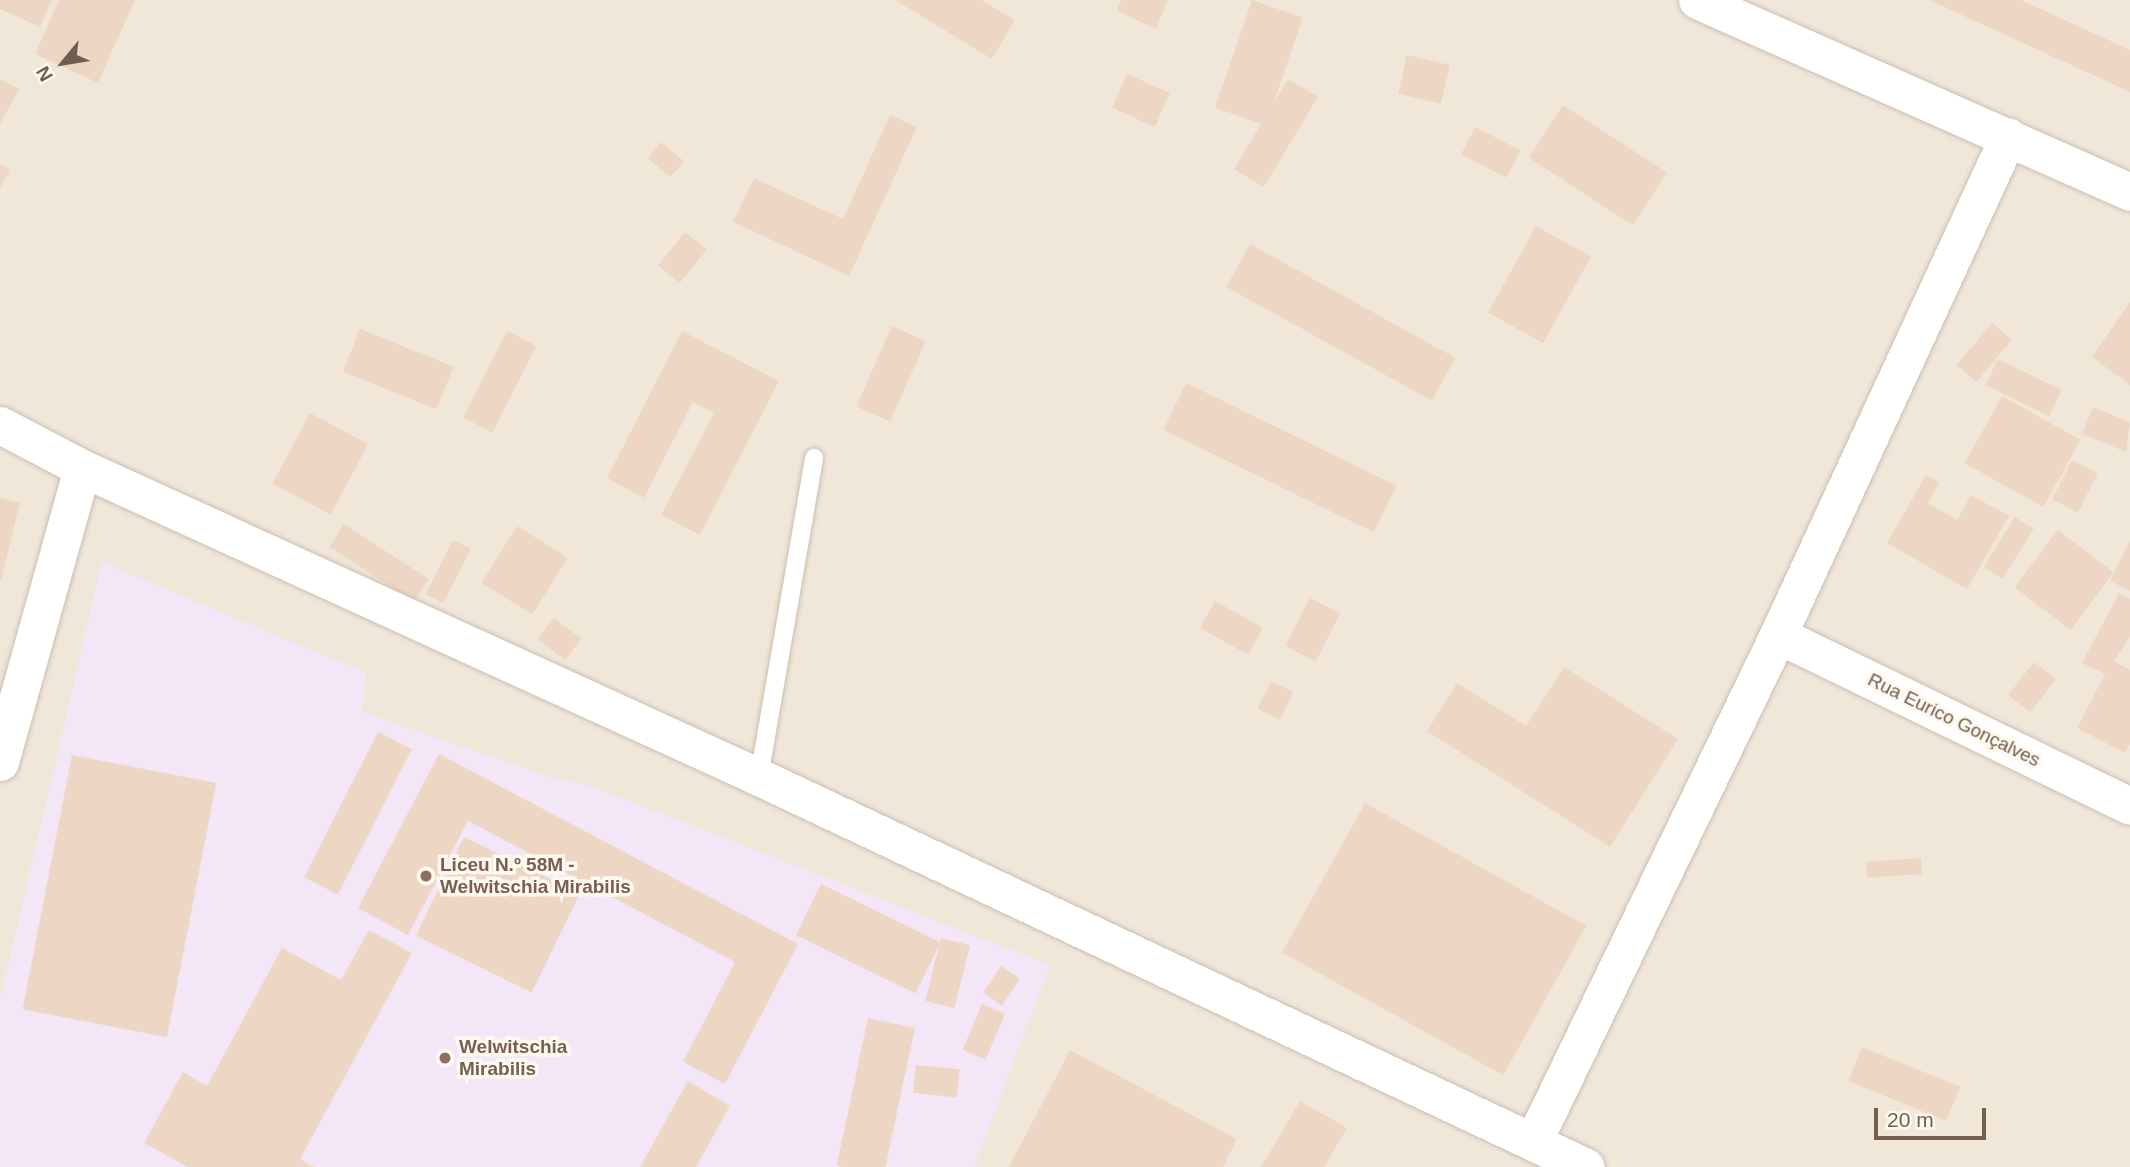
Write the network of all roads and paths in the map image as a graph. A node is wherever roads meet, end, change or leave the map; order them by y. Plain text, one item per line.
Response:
1 (1697, 0) edge
2 (2008, 137) junction
3 (2130, 192) edge
4 (0, 425) edge
5 (814, 458) dead end
6 (82, 468) junction
7 (1778, 635) junction
8 (4, 724) edge
9 (0, 762) edge
10 (759, 777) junction
11 (2130, 806) edge
12 (1533, 1142) junction
13 (1586, 1167) edge

1 - 2 street
2 - 3 street
2 - 7 street
4 - 6 street
5 - 10 lane
6 - 8 street
6 - 10 street
7 - 11 street, Rua Eurico Gonçalves
7 - 12 street
8 - 9 street
10 - 12 street
12 - 13 street

